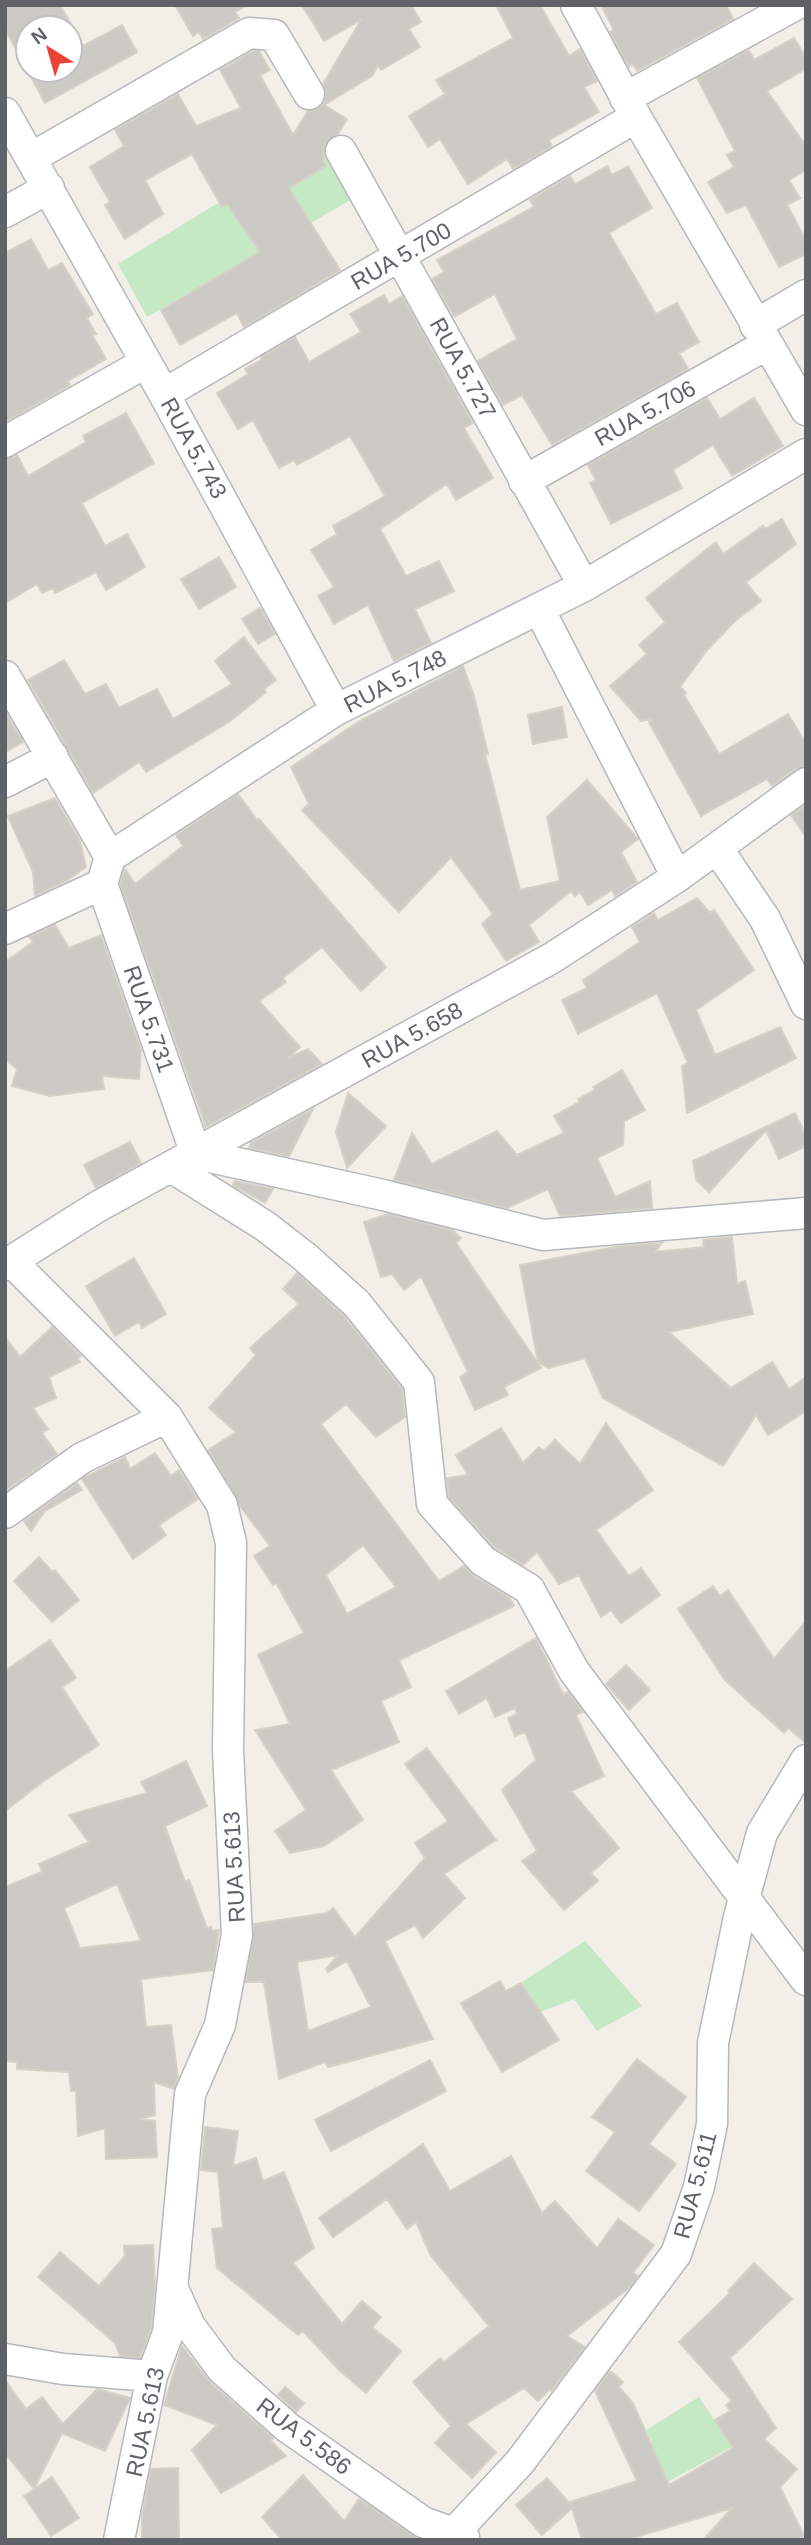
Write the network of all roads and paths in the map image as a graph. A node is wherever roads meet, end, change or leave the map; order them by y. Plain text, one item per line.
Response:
1 (576, 5) edge
2 (795, 5) edge
3 (309, 94) dead end
4 (630, 108) junction
5 (5, 113) edge
6 (341, 150) dead end
7 (31, 158) junction
8 (49, 188) junction
9 (5, 212) edge
10 (401, 257) junction
11 (806, 295) edge
12 (760, 335) junction
13 (145, 363) junction
14 (164, 394) junction
15 (806, 410) edge
16 (5, 442) edge
17 (806, 454) edge
18 (524, 481) junction
19 (584, 586) junction
20 (539, 609) junction
21 (5, 676) edge
22 (337, 710) junction
23 (52, 757) junction
24 (5, 782) edge
25 (806, 783) edge
26 (717, 848) junction
27 (106, 870) junction
28 (677, 877) junction
29 (5, 929) edge
30 (806, 1004) edge
31 (183, 1161) junction
32 (806, 1213) edge
33 (8, 1263) edge
34 (167, 1417) junction
35 (5, 1513) edge
36 (806, 1760) edge
37 (744, 1897) junction
38 (806, 1980) edge
39 (174, 2291) junction
40 (5, 2359) edge
41 (152, 2376) junction
42 (455, 2537) edge
43 (119, 2540) edge

1 - 4 street
2 - 4 street, RUA 5.700
3 - 7 street
4 - 10 street, RUA 5.700
4 - 12 street
5 - 7 street, RUA 5.743
6 - 10 street, RUA 5.727
7 - 8 street, RUA 5.743
8 - 9 street
8 - 13 street, RUA 5.743
10 - 14 street, RUA 5.700
10 - 18 street, RUA 5.727
11 - 12 street, RUA 5.706
12 - 15 street
12 - 18 street, RUA 5.706
13 - 14 street, RUA 5.743
13 - 16 street
14 - 22 street, RUA 5.743
17 - 19 street, RUA 5.748
18 - 19 street, RUA 5.727
19 - 20 street, RUA 5.748
20 - 22 street, RUA 5.748
20 - 28 street
21 - 23 street, RUA 5.731
22 - 27 street, RUA 5.748
23 - 24 street
23 - 27 street, RUA 5.731
25 - 26 street, RUA 5.658
26 - 28 street, RUA 5.658
26 - 30 street
27 - 29 street, RUA 5.748
27 - 31 street, RUA 5.731
28 - 31 street, RUA 5.658
31 - 32 street
31 - 33 street, RUA 5.658
31 - 37 street
33 - 34 street, RUA 5.613
34 - 35 street
34 - 39 street, RUA 5.613
36 - 37 street, RUA 5.611
37 - 38 street
37 - 42 street, RUA 5.611
39 - 41 street, RUA 5.613
39 - 42 street, RUA 5.586
40 - 41 street
41 - 43 street, RUA 5.613

